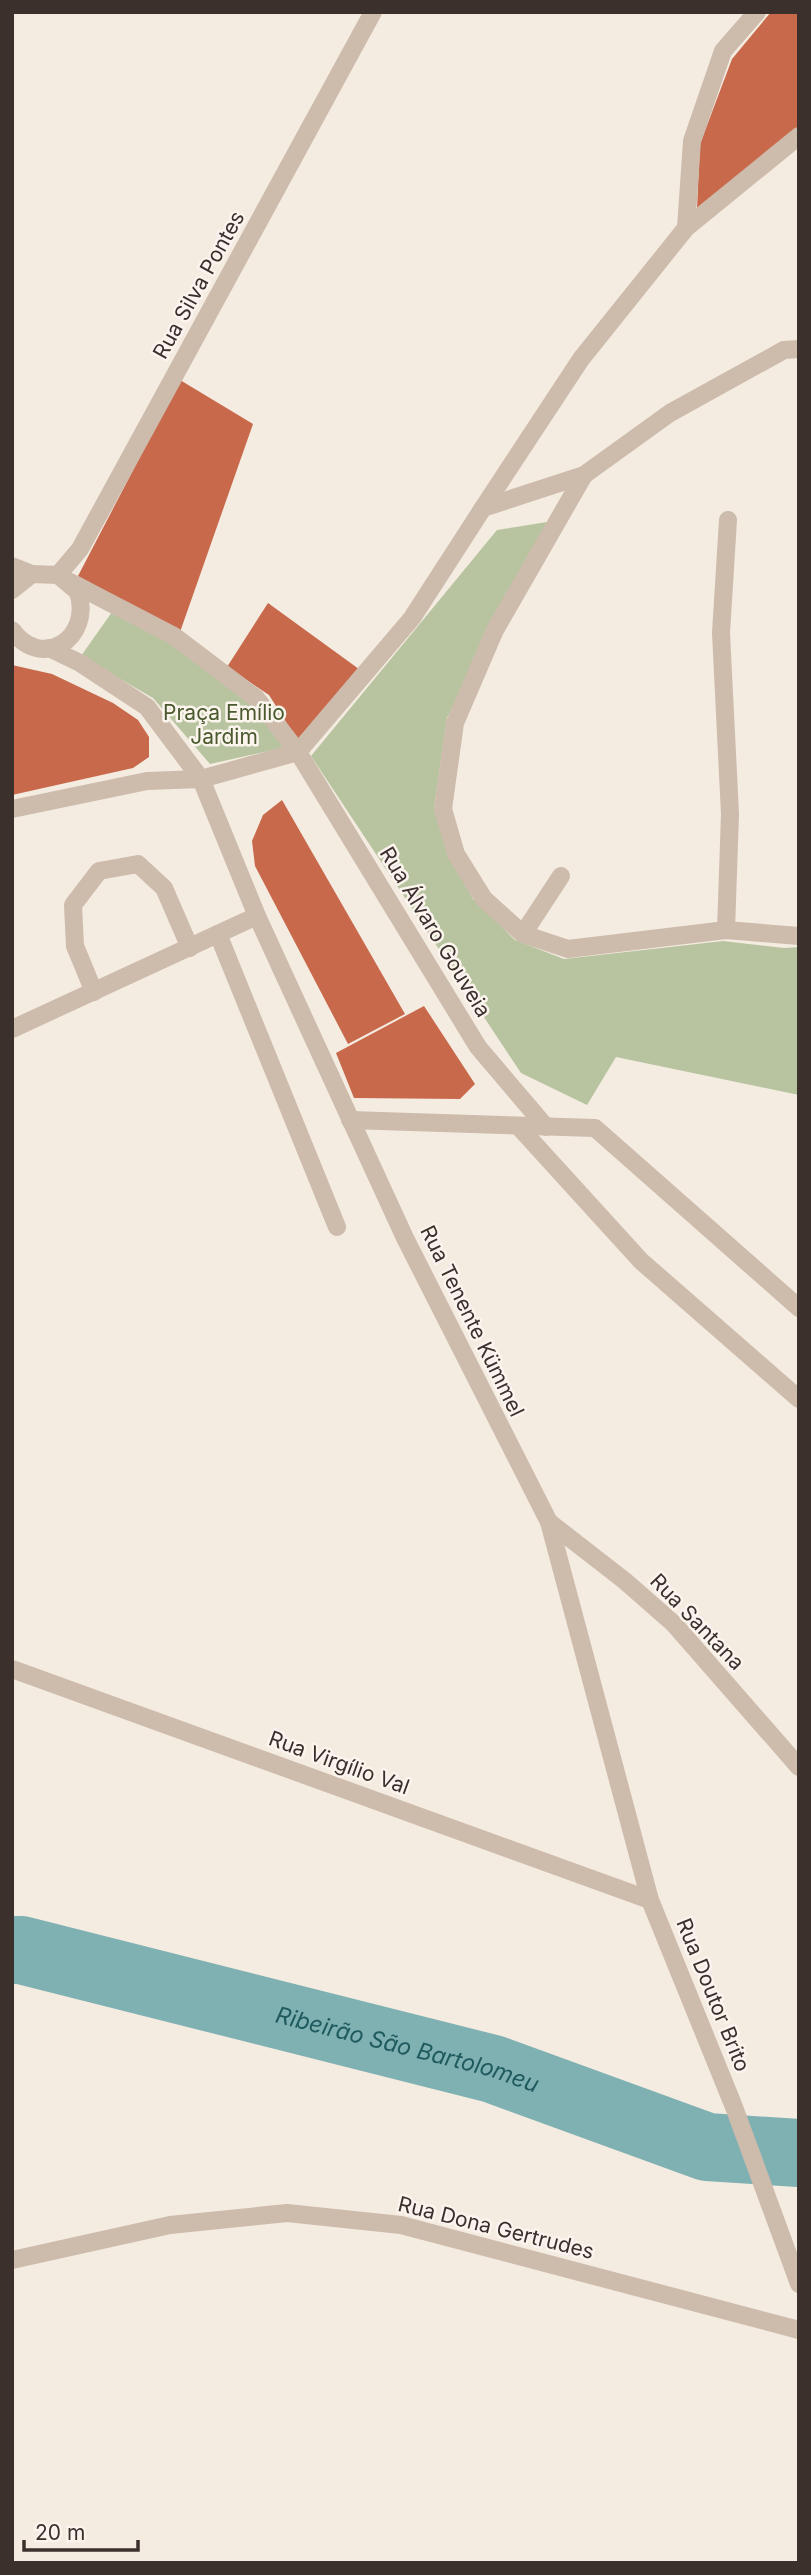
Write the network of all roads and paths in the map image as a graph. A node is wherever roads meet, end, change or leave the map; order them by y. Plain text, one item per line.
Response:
1 (373, 12) edge
2 (757, 12) edge
3 (799, 136) edge
4 (686, 228) junction
5 (799, 349) edge
6 (584, 475) junction
7 (483, 508) junction
8 (729, 520) dead end
9 (12, 566) edge
10 (32, 574) junction
11 (64, 578) junction
12 (12, 590) edge
13 (14, 634) edge
14 (49, 648) junction
15 (298, 752) junction
16 (201, 779) junction
17 (12, 809) edge
18 (561, 876) dead end
19 (257, 916) junction
20 (726, 930) junction
21 (218, 934) junction
22 (523, 934) junction
23 (799, 936) edge
24 (190, 948) junction
25 (94, 992) junction
26 (12, 1029) edge
27 (350, 1120) junction
28 (519, 1127) junction
29 (546, 1127) junction
30 (337, 1227) dead end
31 (799, 1308) edge
32 (799, 1399) edge
33 (549, 1522) junction
34 (12, 1668) edge
35 (799, 1767) edge
36 (650, 1900) junction
37 (12, 2260) edge
38 (799, 2284) edge
39 (799, 2330) edge

1 - 11 street, Rua Silva Pontes
2 - 4 street
3 - 4 street
4 - 7 street
5 - 6 street
6 - 7 street
6 - 22 street
7 - 15 street
8 - 20 street
9 - 10 street
10 - 11 street
10 - 12 street
11 - 14 street
11 - 15 street, Rua Álvaro Gouveia
13 - 14 street, Rua Tenente Kümmel
14 - 16 street, Rua Tenente Kümmel
15 - 16 street
15 - 29 street, Rua Álvaro Gouveia
16 - 17 street
16 - 19 street, Rua Tenente Kümmel
18 - 22 street
19 - 21 street
19 - 27 street, Rua Tenente Kümmel
20 - 22 street
20 - 23 street
21 - 24 street
21 - 30 street
24 - 25 street
24 - 25 street
25 - 26 street
27 - 28 street
27 - 33 street, Rua Tenente Kümmel
28 - 29 street
28 - 32 street
29 - 31 street
33 - 35 street, Rua Santana
33 - 36 street, Rua Tenente Kümmel
34 - 36 street, Rua Virgílio Val
36 - 38 street, Rua Doutor Brito
37 - 39 street, Rua Dona Gertrudes

